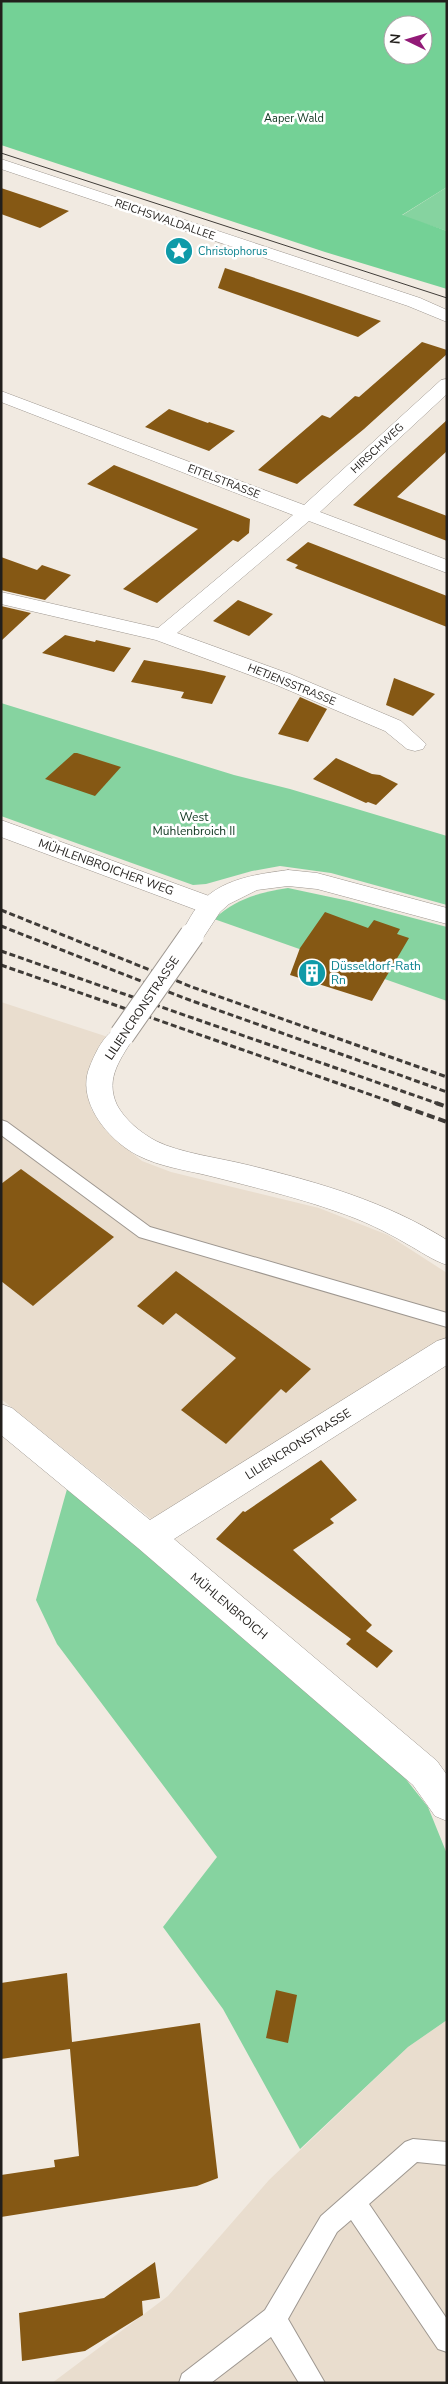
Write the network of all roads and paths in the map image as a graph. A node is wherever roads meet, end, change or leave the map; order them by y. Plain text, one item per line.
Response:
1 (1, 164) edge
2 (414, 302) junction
3 (447, 309) edge
4 (447, 317) edge
5 (447, 384) edge
6 (1, 396) edge
7 (307, 513) junction
8 (447, 568) edge
9 (1, 598) edge
10 (162, 635) junction
11 (416, 744) dead end
12 (1, 828) edge
13 (211, 906) junction
14 (447, 916) edge
15 (1, 1126) edge
16 (447, 1254) edge
17 (447, 1320) edge
18 (447, 1350) edge
19 (1, 1417) edge
20 (149, 1538) junction
21 (447, 1804) edge
22 (447, 2154) edge
23 (354, 2204) junction
24 (274, 2319) junction
25 (447, 2340) edge
26 (191, 2383) edge
27 (313, 2383) edge

1 - 2 street, REICHSWALDALLEE
2 - 3 street, REICHSWALDALLEE
2 - 4 street, REICHSWALDALLEE
5 - 7 street, HIRSCHWEG
6 - 7 street, EITELSTRASSE
7 - 8 street, EITELSTRASSE
7 - 10 street
9 - 10 street, HETJENSSTRASSE
10 - 11 street, HETJENSSTRASSE
12 - 13 street, MÜHLENBROICHER WEG
13 - 14 street, LILIENCRONSTRASSE
13 - 16 street, LILIENCRONSTRASSE, bridge
15 - 17 lane
18 - 20 street, LILIENCRONSTRASSE
19 - 20 street, MÜHLENBROICH
20 - 21 street, MÜHLENBROICH
22 - 23 lane
23 - 24 lane
23 - 25 lane
24 - 26 lane
24 - 27 lane

